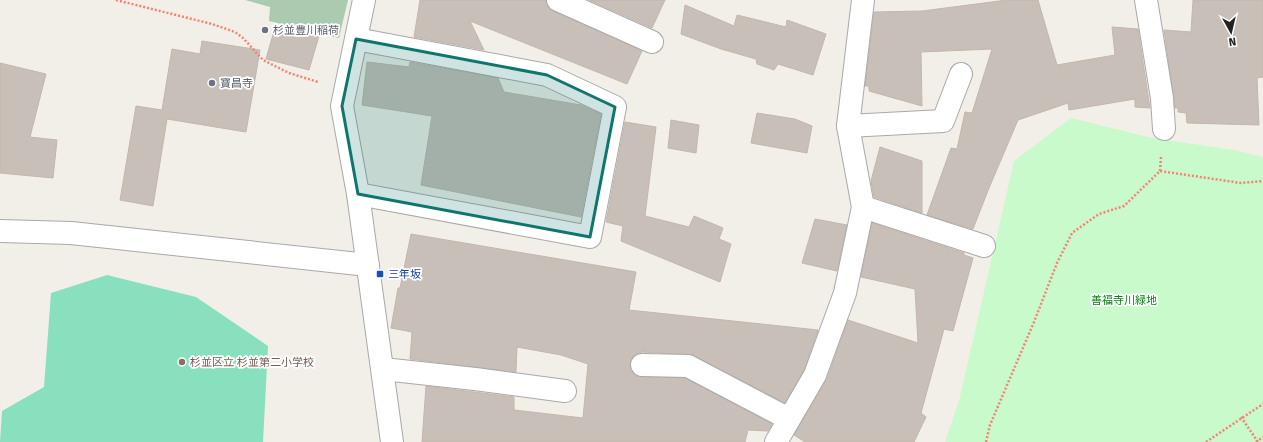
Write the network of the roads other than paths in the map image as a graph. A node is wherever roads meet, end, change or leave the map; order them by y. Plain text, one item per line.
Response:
1 (364, 0) edge
2 (558, 0) edge
3 (862, 0) edge
4 (1146, 0) edge
5 (356, 39) junction
6 (652, 42) dead end
7 (961, 74) dead end
8 (848, 126) junction
9 (1164, 128) dead end
10 (358, 194) junction
11 (863, 207) junction
12 (0, 231) edge
13 (984, 246) dead end
14 (368, 265) junction
15 (642, 365) dead end
16 (383, 369) junction
17 (565, 391) dead end
18 (790, 419) junction
19 (392, 442) edge
20 (776, 442) edge

1 - 5 street
2 - 6 street
3 - 8 street
4 - 9 street
5 - 10 street
5 - 10 street
7 - 8 street
8 - 11 street
10 - 14 street
11 - 13 street
11 - 18 street
12 - 14 street
14 - 16 street
15 - 18 street
16 - 17 street
16 - 19 street
18 - 20 street

